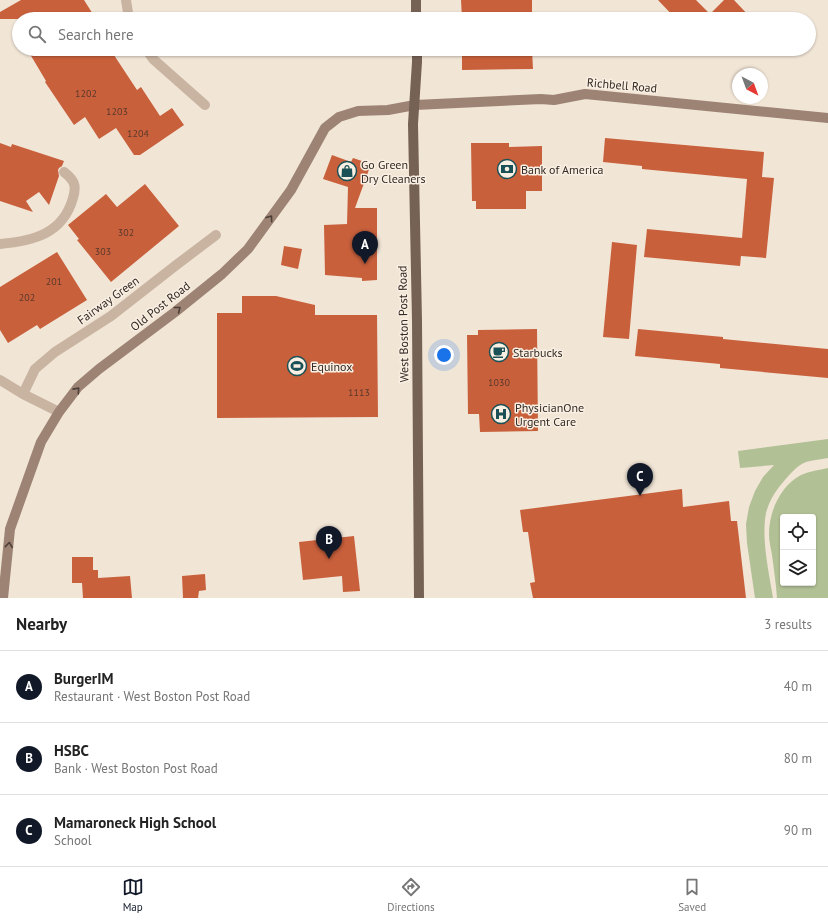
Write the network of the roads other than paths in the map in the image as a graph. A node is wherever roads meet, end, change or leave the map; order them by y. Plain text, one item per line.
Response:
1 (126, 0) edge
2 (416, 0) edge
3 (128, 12) edge
4 (416, 12) edge
5 (151, 56) edge
6 (417, 56) edge
7 (205, 104) dead end
8 (415, 105) junction
9 (828, 118) edge
10 (64, 172) dead end
11 (216, 234) dead end
12 (0, 244) edge
13 (0, 380) edge
14 (23, 394) junction
15 (59, 412) junction
16 (4, 598) edge
17 (418, 598) edge

1 - 3 street
2 - 4 main road
5 - 7 street
6 - 8 main road, West Boston Post Road
8 - 9 street, Richbell Road
15 -> 8 street, Old Post Road
8 - 17 main road, West Boston Post Road
10 - 12 street
11 - 14 street, Fairway Green
13 - 14 street
14 - 15 street
16 -> 15 street, Old Post Road

